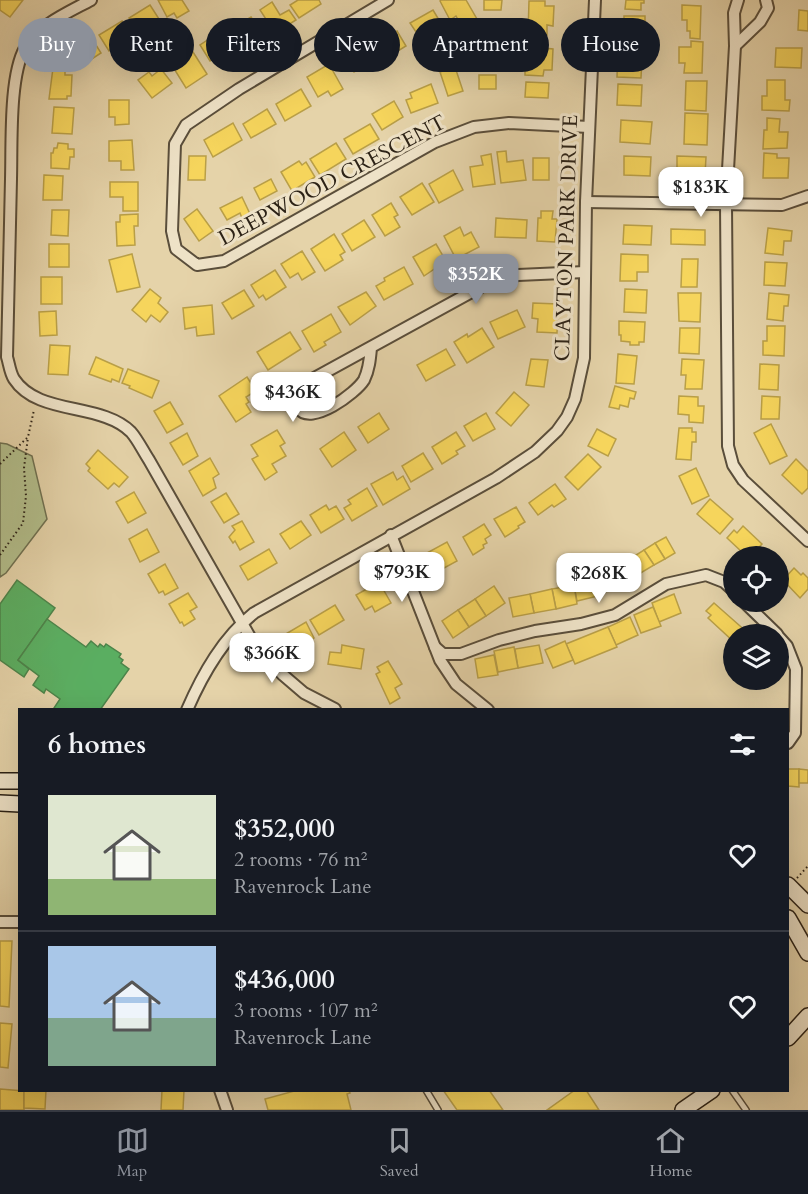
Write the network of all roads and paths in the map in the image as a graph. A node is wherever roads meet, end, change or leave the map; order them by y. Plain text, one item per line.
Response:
1 (91, 0) edge
2 (388, 0) edge
3 (595, 0) edge
4 (738, 0) edge
5 (766, 0) edge
6 (735, 46) junction
7 (589, 127) junction
8 (12, 136) junction
9 (0, 137) edge
10 (808, 196) edge
11 (586, 202) junction
12 (726, 205) junction
13 (585, 272) junction
14 (371, 348) junction
15 (38, 399) junction
16 (28, 436) junction
17 (0, 464) edge
18 (391, 535) junction
19 (808, 541) edge
20 (0, 555) edge
21 (723, 582) edge
22 (754, 612) edge
23 (241, 623) junction
24 (767, 624) edge
25 (435, 647) junction
26 (789, 651) edge
27 (188, 708) edge
28 (333, 708) edge
29 (486, 708) edge
30 (789, 742) edge
31 (0, 780) edge
32 (18, 782) edge
33 (0, 803) edge
34 (18, 804) edge
35 (789, 886) edge
36 (808, 905) edge
37 (789, 918) edge
38 (789, 919) edge
39 (0, 922) edge
40 (18, 922) edge
41 (808, 939) edge
42 (808, 953) edge
43 (808, 1016) edge
44 (808, 1025) edge
45 (789, 1037) edge
46 (789, 1037) edge
47 (221, 1092) edge
48 (427, 1092) edge
49 (709, 1092) edge
50 (733, 1092) edge
51 (227, 1110) edge
52 (438, 1110) edge
53 (683, 1110) edge
54 (746, 1110) edge

1 - 8 street
2 - 7 street, DEEPWOOD CRESCENT
3 - 7 street, CLAYTON PARK DRIVE
4 - 6 street
5 - 6 street
6 - 12 street
7 - 11 street, CLAYTON PARK DRIVE
8 - 9 street
8 - 15 street
10 - 12 street
11 - 12 street
11 - 13 street, CLAYTON PARK DRIVE
12 - 19 street
13 - 14 street
13 - 18 street, CLAYTON PARK DRIVE
14 - 14 street
15 - 16 path
15 - 23 street
16 - 17 path
16 - 20 path
18 - 23 street, CLAYTON PARK DRIVE
18 - 25 street
21 - 25 street
22 - 24 street
23 - 27 street, CLAYTON PARK DRIVE
23 - 28 street
25 - 29 street
26 - 30 street
31 - 32 main road
33 - 34 main road
35 - 36 main road
37 - 41 main road
38 - 42 main road
39 - 40 street
43 - 45 main road
44 - 46 main road
47 - 51 street
48 - 52 lane
49 - 53 main road
50 - 54 lane

